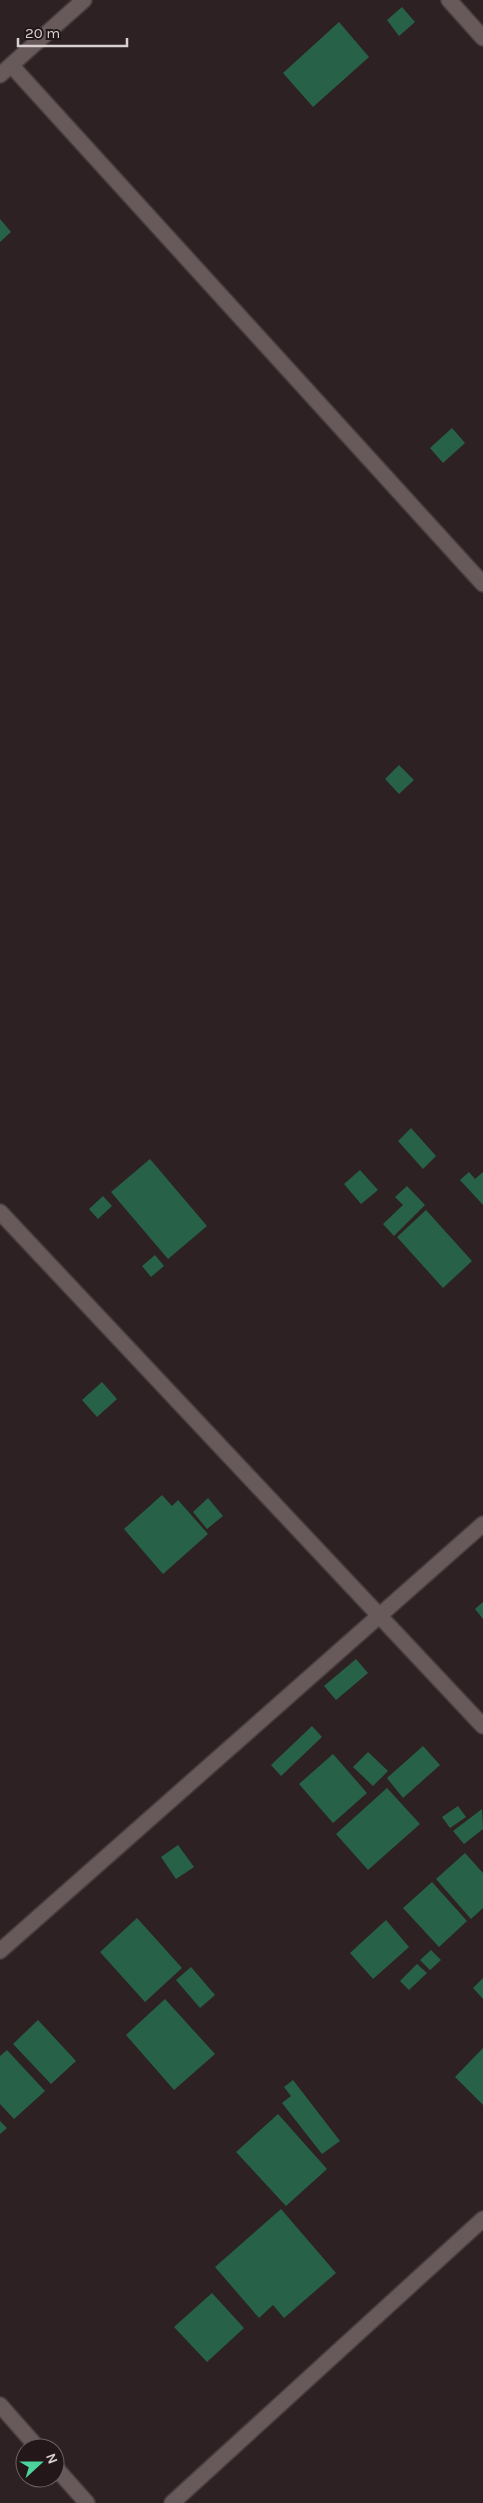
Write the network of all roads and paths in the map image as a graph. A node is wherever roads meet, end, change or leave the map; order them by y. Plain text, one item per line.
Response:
1 (84, 0) edge
2 (448, 0) edge
3 (483, 38) edge
4 (6, 70) edge
5 (483, 584) edge
6 (0, 1212) edge
7 (483, 1524) edge
8 (380, 1616) junction
9 (483, 1726) edge
10 (0, 1951) edge
11 (483, 2219) edge
12 (0, 2405) edge
13 (29, 2438) edge
14 (65, 2477) edge
15 (88, 2503) edge
16 (172, 2503) edge

1 - 4 street
2 - 3 street
4 - 5 street
6 - 8 street
7 - 8 street
8 - 9 street
8 - 10 street
11 - 16 street
12 - 13 street
14 - 15 street

